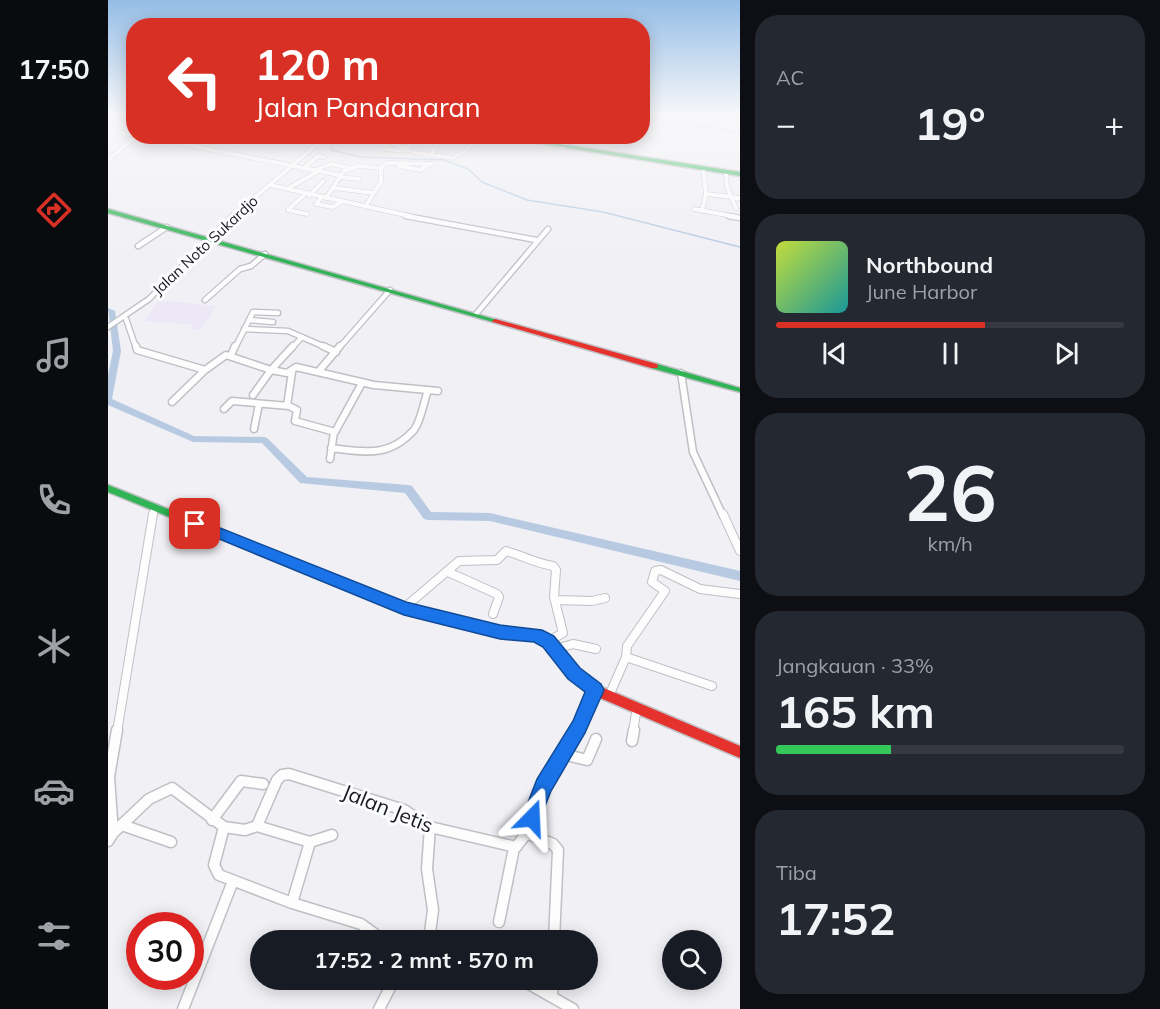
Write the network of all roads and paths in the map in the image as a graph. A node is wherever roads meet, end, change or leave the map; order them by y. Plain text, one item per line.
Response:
1 (271, 162) edge
2 (296, 162) edge
3 (311, 162) edge
4 (326, 162) edge
5 (338, 162) edge
6 (663, 162) edge
7 (431, 164) dead end
8 (291, 166) junction
9 (350, 168) junction
10 (381, 168) junction
11 (703, 168) junction
12 (303, 169) junction
13 (315, 171) junction
14 (726, 172) junction
15 (740, 174) edge
16 (339, 176) junction
17 (359, 179) dead end
18 (323, 181) dead end
19 (270, 185) junction
20 (334, 188) junction
21 (287, 189) junction
22 (374, 193) junction
23 (331, 194) junction
24 (338, 194) dead end
25 (706, 194) junction
26 (306, 195) junction
27 (323, 198) junction
28 (731, 198) junction
29 (740, 198) edge
30 (341, 202) junction
31 (365, 207) junction
32 (736, 208) dead end
33 (694, 209) dead end
34 (108, 211) edge
35 (702, 211) junction
36 (307, 214) dead end
37 (740, 218) edge
38 (167, 227) junction
39 (548, 229) dead end
40 (208, 239) junction
41 (536, 240) junction
42 (138, 246) dead end
43 (265, 254) junction
44 (390, 290) junction
45 (205, 300) dead end
46 (278, 313) dead end
47 (476, 314) junction
48 (126, 319) junction
49 (249, 320) junction
50 (273, 322) dead end
51 (108, 327) edge
52 (244, 329) junction
53 (302, 337) junction
54 (336, 352) junction
55 (231, 355) junction
56 (280, 362) junction
57 (294, 369) junction
58 (205, 370) junction
59 (271, 370) junction
60 (318, 372) junction
61 (681, 373) junction
62 (362, 383) junction
63 (429, 390) junction
64 (740, 390) edge
65 (438, 391) dead end
66 (253, 395) dead end
67 (172, 402) dead end
68 (260, 404) junction
69 (286, 406) junction
70 (224, 409) dead end
71 (254, 429) dead end
72 (334, 432) junction
73 (332, 448) junction
74 (330, 459) dead end
75 (108, 488) edge
76 (154, 507) junction
77 (740, 551) edge
78 (448, 572) junction
79 (740, 594) edge
80 (605, 598) dead end
81 (555, 600) junction
82 (404, 608) junction
83 (493, 614) dead end
84 (552, 645) junction
85 (596, 649) dead end
86 (626, 657) junction
87 (712, 686) dead end
88 (595, 690) junction
89 (609, 696) junction
90 (637, 707) junction
91 (596, 740) dead end
92 (632, 741) dead end
93 (740, 752) edge
94 (563, 754) junction
95 (263, 784) dead end
96 (212, 820) junction
97 (122, 825) junction
98 (257, 826) junction
99 (224, 827) junction
100 (430, 827) junction
101 (526, 833) junction
102 (332, 835) dead end
103 (111, 837) edge
104 (171, 842) dead end
105 (310, 842) junction
106 (514, 848) junction
107 (233, 881) junction
108 (292, 903) junction
109 (500, 922) dead end
110 (369, 930) edge
111 (431, 930) edge
112 (554, 930) edge
113 (389, 990) edge
114 (542, 990) edge
115 (552, 990) edge
116 (552, 995) junction
117 (183, 1009) edge
118 (379, 1009) edge
119 (573, 1009) edge

1 - 8 street
2 - 8 street, Jalan Noto Sukardjo
3 - 12 street
4 - 13 street
5 - 9 street
6 - 11 street
7 - 10 street
8 - 12 street
8 - 19 street, Jalan Noto Sukardjo
9 - 10 street
9 - 16 street
10 - 22 street
11 - 14 street
11 - 25 street
12 - 13 street
13 - 16 street
13 - 21 street
14 - 15 street
14 - 28 street
16 - 17 street
16 - 20 street
18 - 26 street
19 - 21 street
19 - 40 street, Jalan Noto Sukardjo
20 - 22 street
20 - 23 street
21 - 26 street
22 - 31 street
23 - 24 street
23 - 27 street
25 - 28 street
25 - 35 street
26 - 27 street
26 - 36 street
27 - 30 street
27 - 30 street
28 - 29 street
28 - 32 street
30 - 31 street
31 - 41 street
33 - 35 street
34 - 38 street
35 - 37 street
38 - 40 street
38 - 42 street
39 - 41 street
40 - 43 street
40 - 48 street, Jalan Noto Sukardjo
41 - 47 street
43 - 44 street
43 - 45 street
44 - 47 street
44 - 54 street
46 - 49 street
47 - 61 street
48 - 51 street, Jalan Noto Sukardjo
48 - 58 street
49 - 50 street
49 - 52 street
52 - 53 street
52 - 55 street
53 - 54 street
53 - 56 street
54 - 60 street
55 - 58 street
55 - 59 street
56 - 57 street
56 - 59 street
57 - 59 street
57 - 60 street
57 - 69 street
58 - 67 street
59 - 66 street
60 - 62 street
61 - 64 street
61 - 77 street
62 - 63 street
62 - 72 street
63 - 65 street
63 - 73 street
68 - 69 street
68 - 70 street
68 - 71 street
69 - 72 street
72 - 73 street
73 - 74 street
75 - 76 street
76 - 82 street
76 - 103 street
78 - 81 street
78 - 82 street
78 - 83 street
79 - 86 street
80 - 81 street
81 - 84 street
82 - 84 street
84 - 85 street
84 - 88 street
86 - 87 street
86 - 89 street
88 - 89 street
88 - 94 street
89 - 90 street
90 - 92 street
90 - 93 street
91 - 94 street
94 - 101 street
95 - 96 street
96 - 97 street
96 - 99 street
97 - 103 street
97 - 104 street
98 - 99 street
98 - 100 street, Jalan Jetis
98 - 105 street
99 - 107 street
100 - 106 street, Jalan Jetis
100 - 111 street
101 - 106 street
101 - 112 street
102 - 105 street
105 - 108 street
106 - 109 street
107 - 108 street
107 - 117 street
108 - 110 street
113 - 118 street
114 - 116 street
115 - 116 street
116 - 119 street

